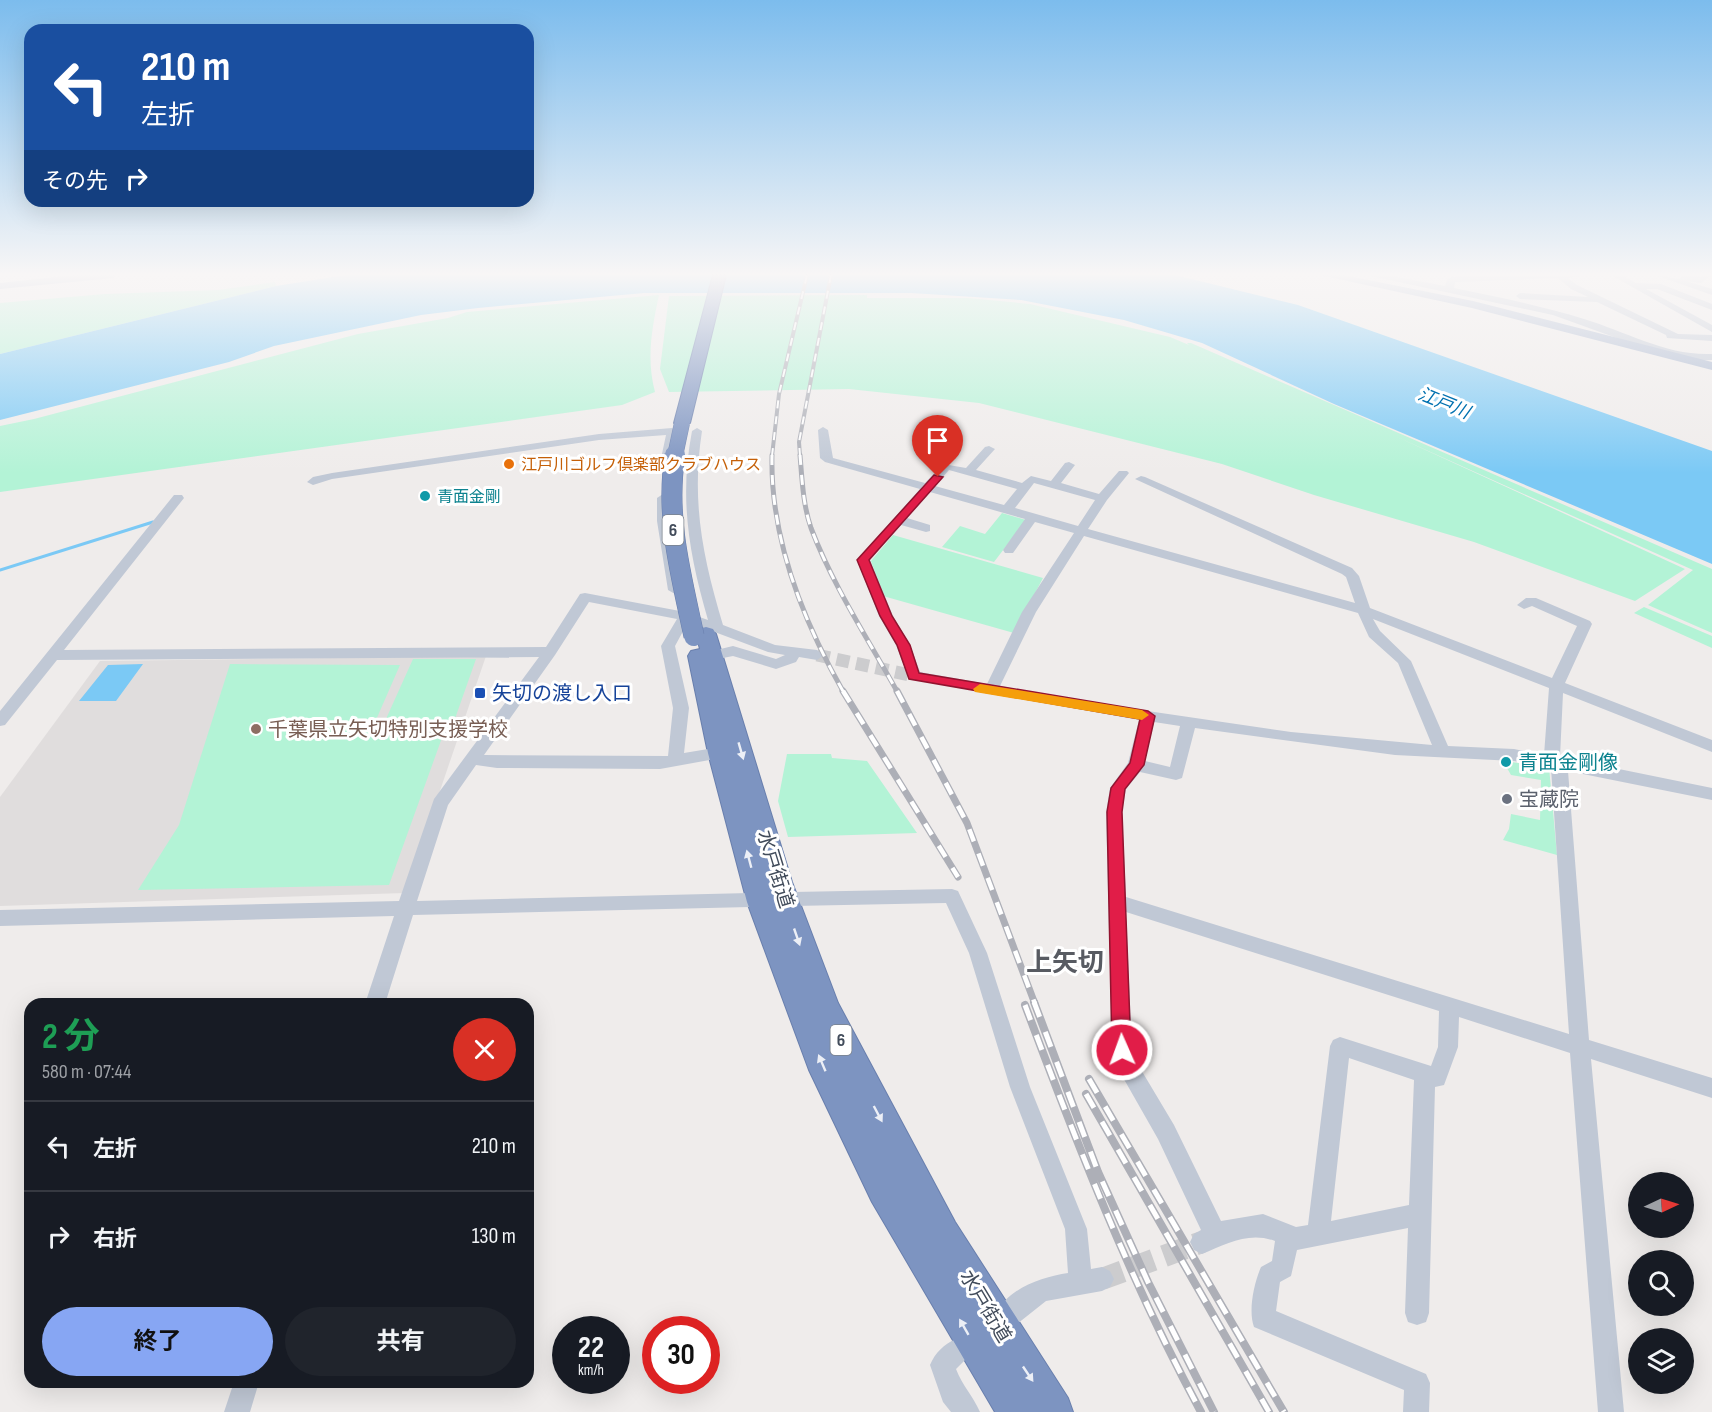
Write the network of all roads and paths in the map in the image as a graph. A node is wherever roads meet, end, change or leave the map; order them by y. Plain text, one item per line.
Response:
1 (706, 341) edge
2 (710, 341) edge
3 (1623, 341) edge
4 (1640, 341) edge
5 (1690, 357) junction
6 (1712, 357) edge
7 (1712, 364) edge
8 (690, 419) junction
9 (823, 430) dead end
10 (989, 449) dead end
11 (1069, 465) dead end
12 (968, 472) junction
13 (1123, 473) dead end
14 (1141, 479) dead end
15 (313, 482) dead end
16 (1054, 485) junction
17 (1025, 487) junction
18 (928, 488) junction
19 (178, 498) dead end
20 (1102, 498) junction
21 (1007, 510) junction
22 (1032, 518) junction
23 (899, 520) junction
24 (926, 528) dead end
25 (1082, 532) junction
26 (1010, 550) dead end
27 (1524, 605) dead end
28 (1363, 610) junction
29 (699, 631) junction
30 (550, 652) junction
31 (793, 652) junction
32 (52, 655) junction
33 (817, 655) tunnel mouth
34 (1556, 686) junction
35 (991, 690) junction
36 (1148, 716) junction
37 (0, 721) edge
38 (1190, 721) junction
39 (1712, 746) edge
40 (1442, 751) junction
41 (720, 753) junction
42 (676, 756) dead end
43 (474, 759) junction
44 (1556, 762) junction
45 (1137, 765) junction
46 (1712, 794) edge
47 (794, 899) dead end
48 (750, 900) dead end
49 (1118, 902) junction
50 (407, 908) junction
51 (0, 918) edge
52 (377, 998) edge
53 (1449, 1005) junction
54 (1581, 1046) junction
55 (1425, 1074) junction
56 (1712, 1088) edge
57 (1420, 1214) junction
58 (1318, 1234) junction
59 (1287, 1235) junction
60 (1417, 1313) dead end
61 (1008, 1315) dead end
62 (956, 1351) dead end
63 (245, 1388) edge
64 (237, 1412) edge
65 (967, 1412) edge
66 (1017, 1412) edge
67 (1054, 1412) edge
68 (1416, 1412) edge
69 (1611, 1412) edge

1 - 8 highway, 水戸街道 / 6
2 - 8 highway, 水戸街道 / 6
3 - 5 main road
4 - 5 street
5 - 6 street
5 - 7 main road
8 - 29 highway, 水戸街道 / 6, bridge
9 - 18 street
10 - 12 street
11 - 16 street
12 - 17 street
12 - 18 street
13 - 20 street
14 - 28 street
15 - 29 street
16 - 17 street
16 - 20 street
17 - 21 street
18 - 21 street
18 - 23 street
19 - 32 street
20 - 25 street
21 - 22 street
22 - 25 street
22 - 26 street
23 - 24 street
23 - 35 street
25 - 28 street
25 - 35 street
27 - 34 street
28 - 34 street
28 - 40 street
29 - 30 street
29 - 31 street
29 - 31 street
29 - 41 highway, 水戸街道 / 6
29 - 42 street
29 -> 67 highway, 水戸街道 / 6
30 - 32 street
30 - 43 street
31 - 33 street
32 - 37 street
34 - 39 street
34 - 44 street
35 - 36 street
36 - 38 street
36 - 45 street
38 - 40 street
38 - 45 street
40 - 44 street
41 - 43 street
66 -> 41 highway, 水戸街道 / 6
43 - 50 street
44 - 46 street
44 - 54 street
45 - 49 street
47 - 61 street
48 - 50 street
49 - 53 street
49 - 59 street
50 - 51 street
50 - 52 street
53 - 54 street
53 - 55 street
54 - 56 street
54 - 69 street
55 - 57 street
55 - 58 street
57 - 58 street
57 - 60 street
58 - 59 street
59 - 68 street
62 - 65 street
63 - 64 street

